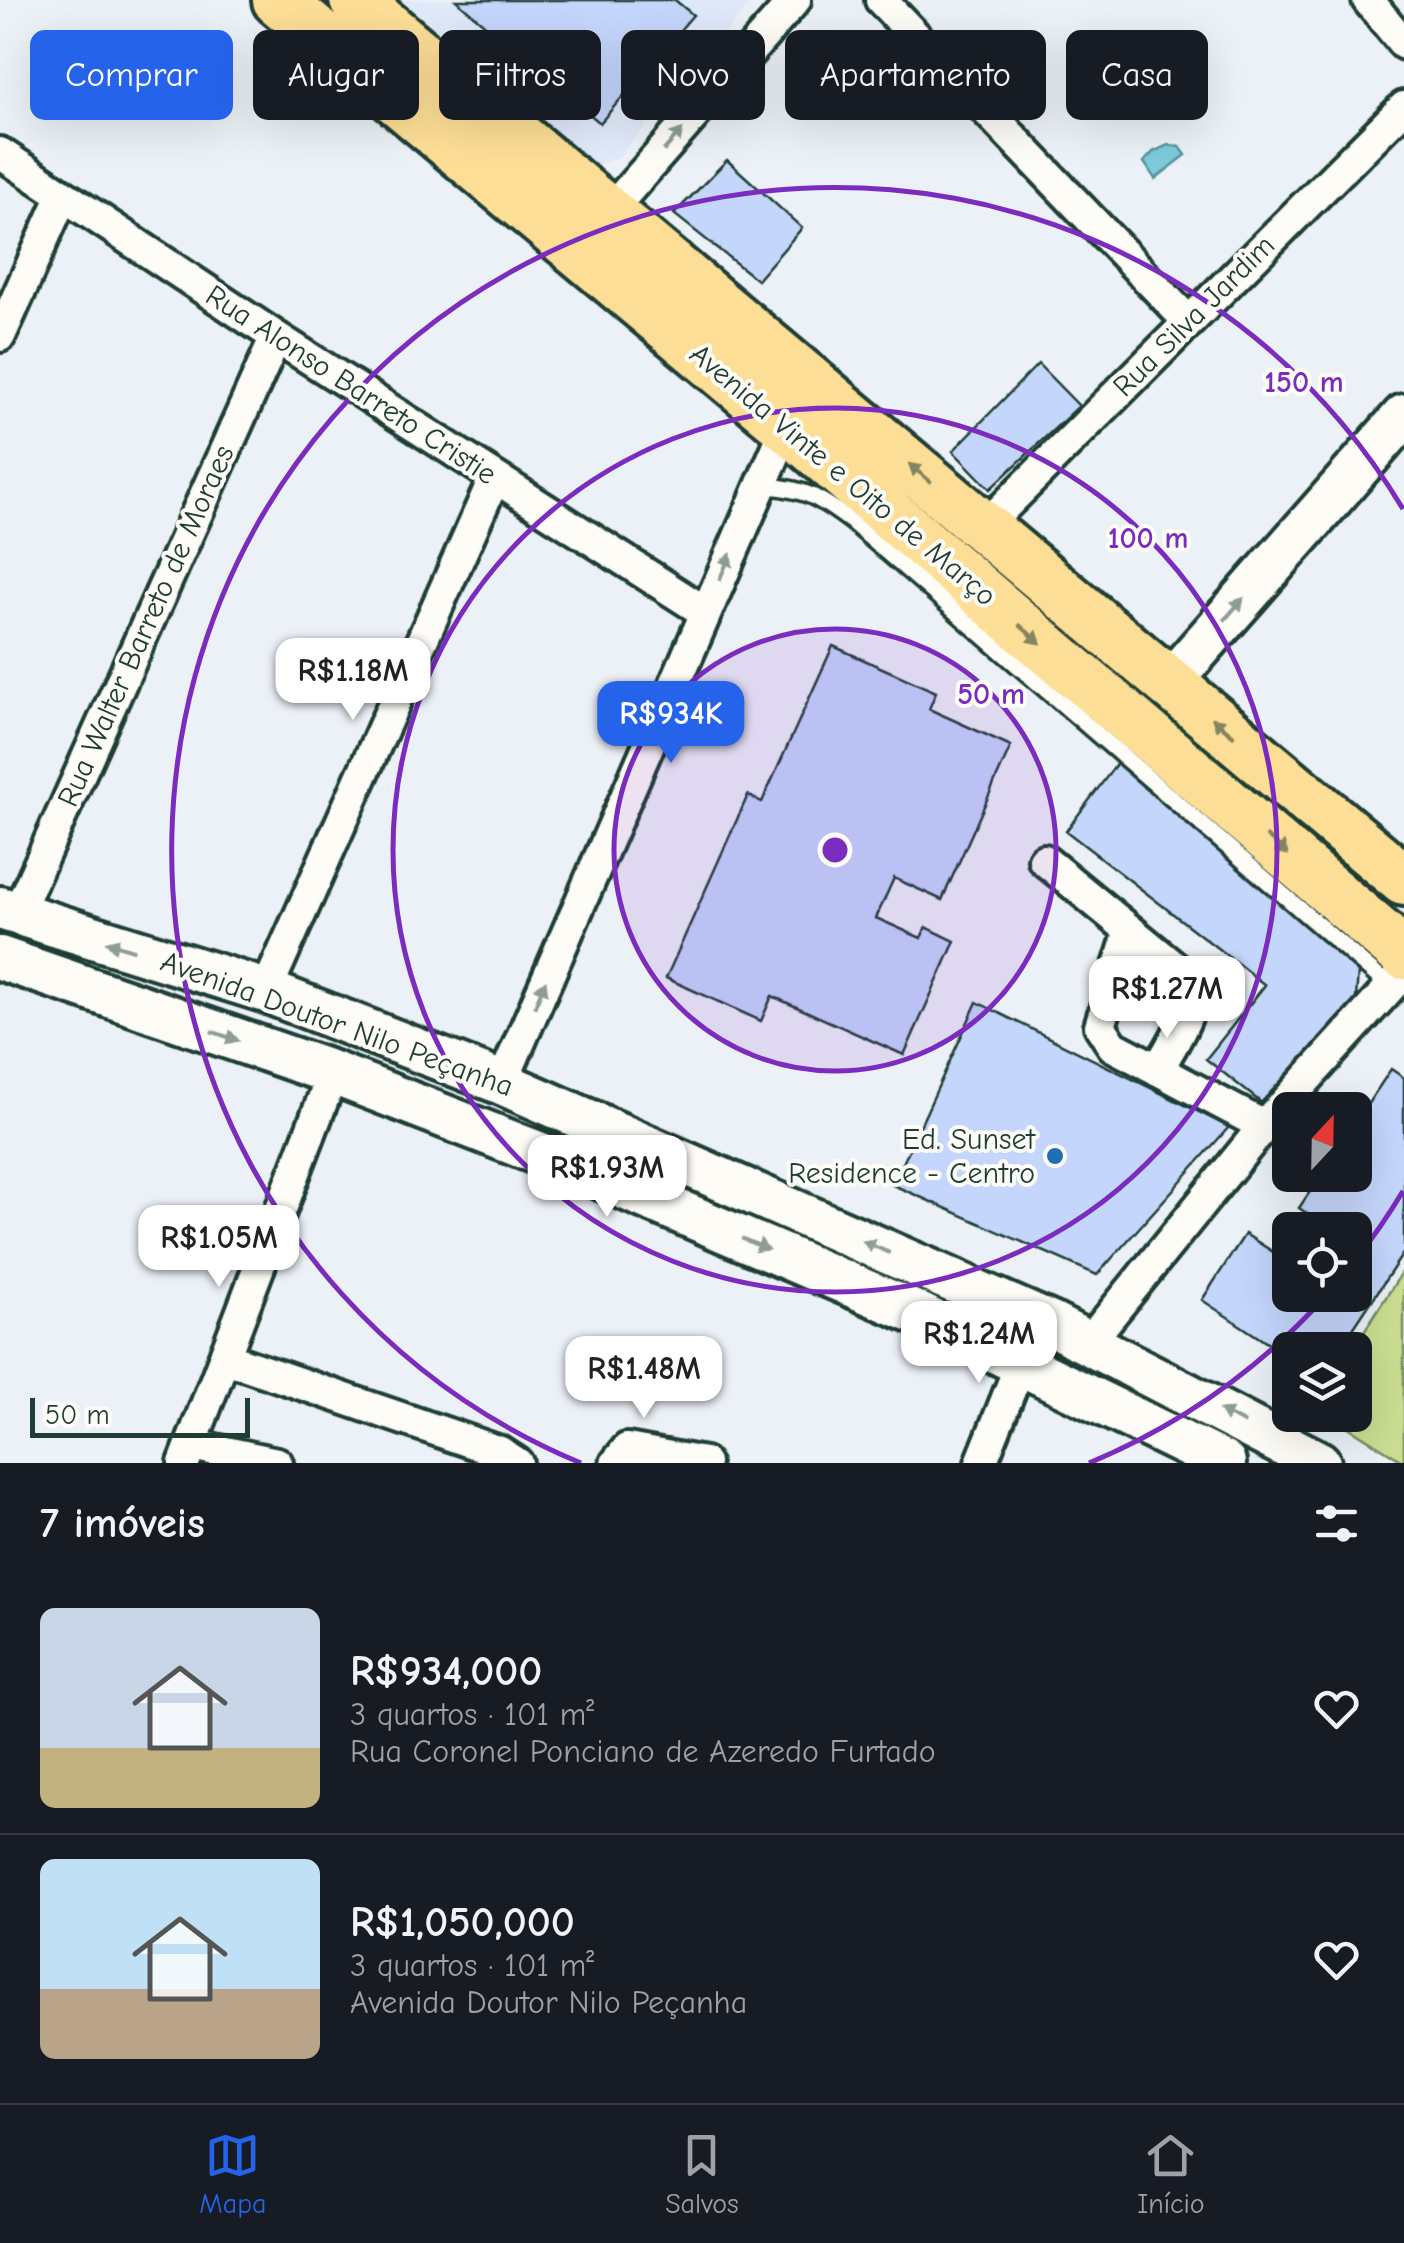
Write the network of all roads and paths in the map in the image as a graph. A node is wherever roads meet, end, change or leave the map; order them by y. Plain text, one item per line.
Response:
1 (278, 0) edge
2 (355, 0) edge
3 (795, 0) edge
4 (881, 0) edge
5 (1368, 0) edge
6 (314, 30) edge
7 (1404, 44) edge
8 (419, 107) edge
9 (1404, 108) edge
10 (419, 118) edge
11 (0, 154) edge
12 (63, 196) junction
13 (608, 213) junction
14 (1188, 321) junction
15 (0, 336) edge
16 (276, 338) junction
17 (1404, 416) edge
18 (787, 426) junction
19 (494, 478) junction
20 (760, 486) junction
21 (984, 526) junction
22 (705, 612) junction
23 (1170, 682) junction
24 (1044, 860) dead end
25 (1404, 880) edge
26 (6, 911) edge
27 (1130, 931) junction
28 (0, 958) edge
29 (1399, 971) edge
30 (266, 991) junction
31 (1158, 1070) junction
32 (332, 1073) junction
33 (502, 1083) junction
34 (1264, 1126) junction
35 (921, 1315) junction
36 (1089, 1342) junction
37 (226, 1358) junction
38 (1021, 1363) junction
39 (188, 1454) edge
40 (277, 1463) edge
41 (517, 1463) edge
42 (616, 1463) edge
43 (704, 1463) edge
44 (982, 1463) edge
45 (1224, 1463) edge
46 (1318, 1463) edge

1 - 6 main road, Avenida Vinte e Oito de Março
2 - 13 main road, Avenida Vinte e Oito de Março
13 -> 3 street
4 - 14 street
5 - 7 street
8 - 13 main road
9 - 14 street, Rua Silva Jardim
10 - 18 main road, Avenida Vinte e Oito de Março
11 - 12 street, Rua Alonso Barreto Cristie
12 - 15 street
12 - 16 street, Rua Alonso Barreto Cristie
21 -> 13 main road, Avenida Vinte e Oito de Março
14 - 21 street, Rua Silva Jardim
16 - 19 street, Rua Alonso Barreto Cristie
16 - 26 street, Rua Walter Barreto de Moraes
23 -> 17 main road
18 - 20 street
18 -> 29 main road, Avenida Vinte e Oito de Março
19 - 22 street, Rua Alonso Barreto Cristie
19 - 30 street
22 -> 20 street
20 - 29 lane
21 - 23 main road, Avenida Vinte e Oito de Março
33 -> 22 street
25 -> 23 main road, Avenida Vinte e Oito de Março
24 - 27 street
30 -> 26 main road, Avenida Doutor Nilo Peçanha
27 - 31 street
27 - 31 street
28 -> 32 main road, Avenida Doutor Nilo Peçanha
29 - 34 street
30 - 33 main road, Avenida Doutor Nilo Peçanha
31 - 34 street
32 - 33 main road
32 -> 35 main road, Avenida Doutor Nilo Peçanha
32 - 37 street
36 -> 33 main road, Avenida Doutor Nilo Peçanha
34 - 36 street
35 - 36 main road
35 - 38 main road, Avenida Doutor Nilo Peçanha
46 -> 36 main road, Avenida Doutor Nilo Peçanha
37 - 39 street
37 - 41 street
38 - 44 street
38 - 45 main road, Avenida Doutor Nilo Peçanha
39 - 40 street
42 - 43 street

